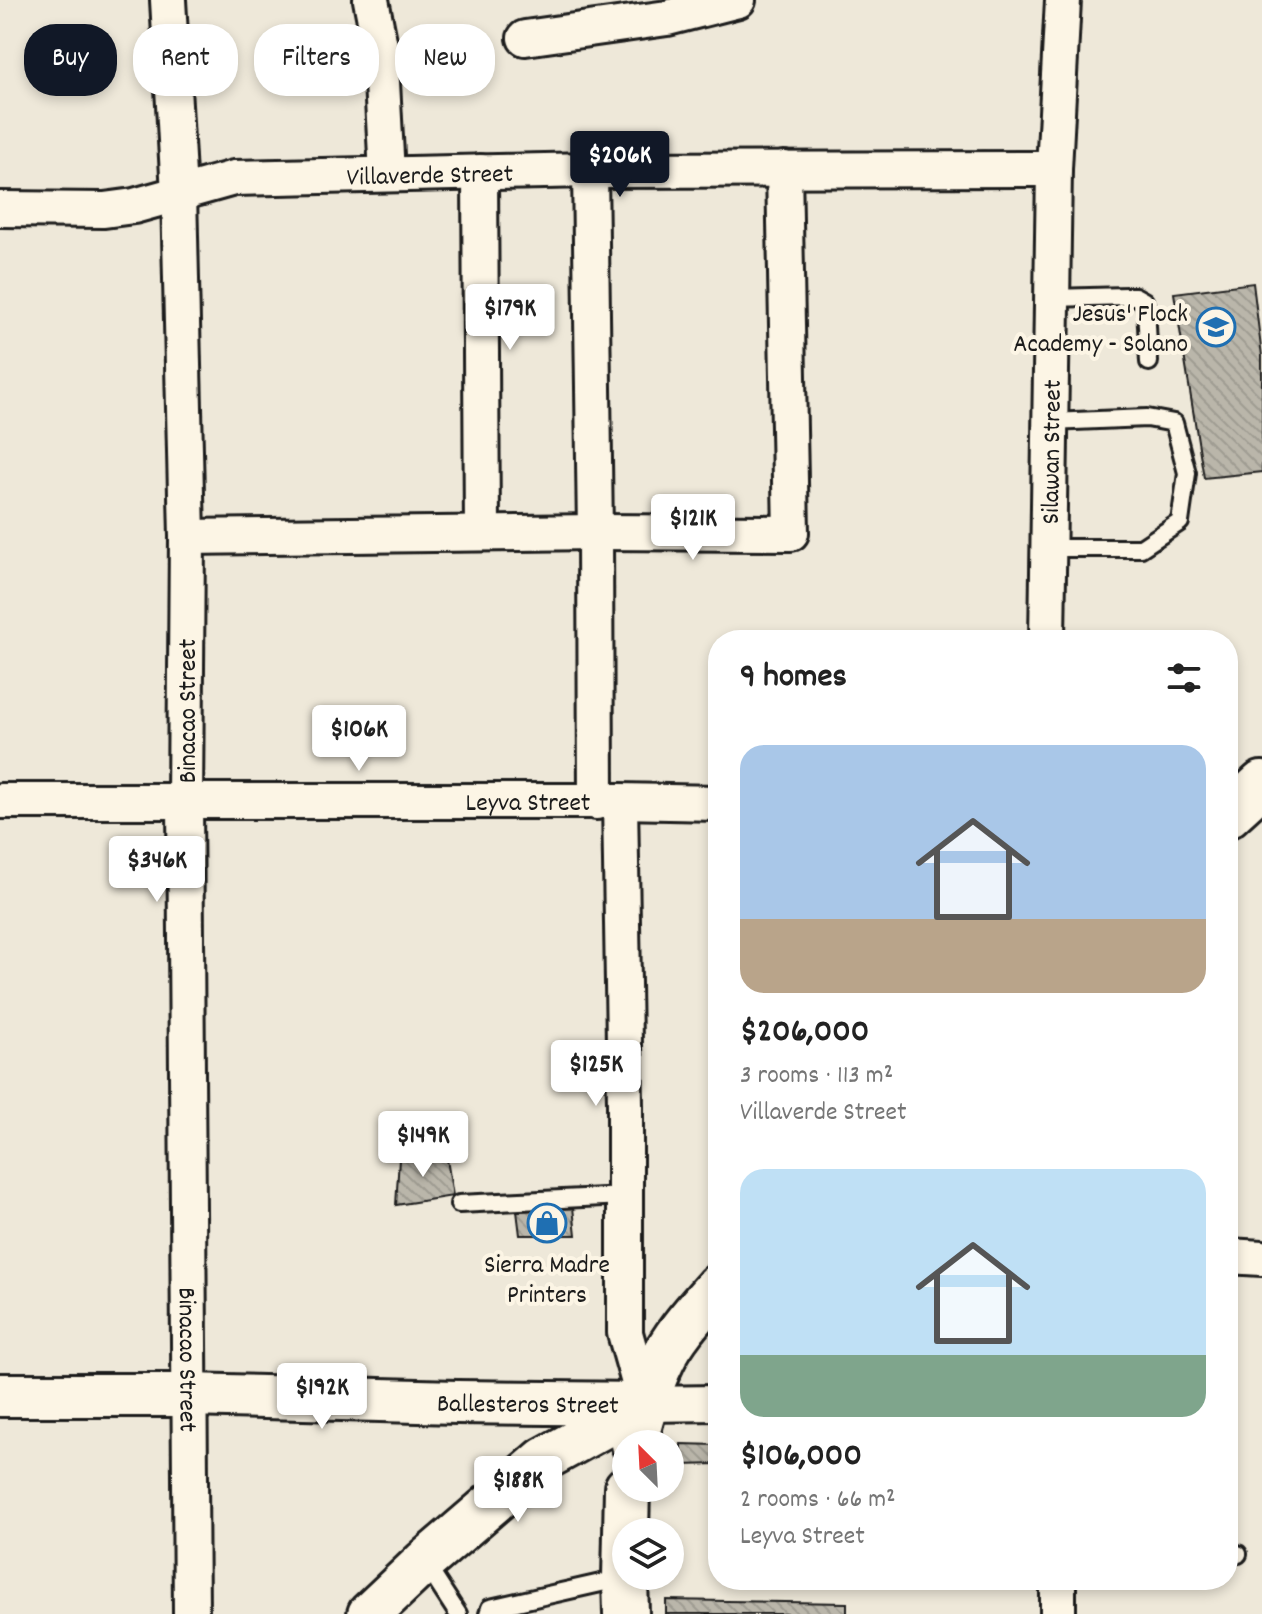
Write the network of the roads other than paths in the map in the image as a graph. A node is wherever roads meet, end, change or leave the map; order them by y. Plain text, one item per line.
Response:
1 (168, 0) edge
2 (371, 0) edge
3 (738, 0) edge
4 (1063, 0) edge
5 (525, 38) dead end
6 (784, 169) junction
7 (1054, 169) junction
8 (590, 170) junction
9 (480, 172) junction
10 (387, 174) junction
11 (179, 193) junction
12 (0, 209) edge
13 (1052, 298) junction
14 (1149, 362) dead end
15 (1050, 422) junction
16 (595, 532) junction
17 (482, 533) junction
18 (187, 537) junction
19 (1049, 548) junction
20 (1047, 630) edge
21 (1262, 784) edge
22 (0, 801) edge
23 (185, 802) junction
24 (608, 802) junction
25 (708, 803) edge
26 (1238, 806) edge
27 (625, 1196) junction
28 (459, 1204) dead end
29 (1238, 1257) edge
30 (1262, 1258) edge
31 (708, 1298) edge
32 (0, 1395) edge
33 (189, 1395) junction
34 (708, 1406) edge
35 (640, 1424) edge
36 (627, 1502) edge
37 (424, 1562) junction
38 (1058, 1590) edge
39 (625, 1596) edge
40 (191, 1614) edge
41 (369, 1614) edge
42 (458, 1614) edge
43 (488, 1614) edge
44 (1058, 1614) edge

1 - 11 street, Binacao Street
2 - 10 street
3 - 5 street
4 - 7 street, Silawan Street
6 - 7 street, Villaverde Street
6 - 8 street, Villaverde Street
6 - 16 street
7 - 13 street, Silawan Street
8 - 9 street, Villaverde Street
8 - 16 street
9 - 10 street, Villaverde Street
9 - 17 street
10 - 11 street, Villaverde Street
11 - 12 street, Villaverde Street
11 - 18 street, Binacao Street
13 - 14 lane
13 - 15 street, Silawan Street
15 - 19 street, Silawan Street
15 - 19 lane
16 - 17 street
16 - 24 street
17 - 18 street
18 - 23 street, Binacao Street
19 - 20 street, Silawan Street
21 - 26 main road
22 - 23 street, Leyva Street
23 - 24 street, Leyva Street
23 - 33 street, Binacao Street
24 - 25 street, Leyva Street
24 - 27 street
27 - 28 lane
27 - 35 street
29 - 30 street
31 - 35 main road
32 - 33 street, Ballesteros Street
33 - 35 street, Ballesteros Street
33 - 40 street, Binacao Street
34 - 35 street, Ballesteros Street
35 - 37 street
36 - 39 main road
37 - 41 street
37 - 42 lane
38 - 44 street
39 - 43 lane

